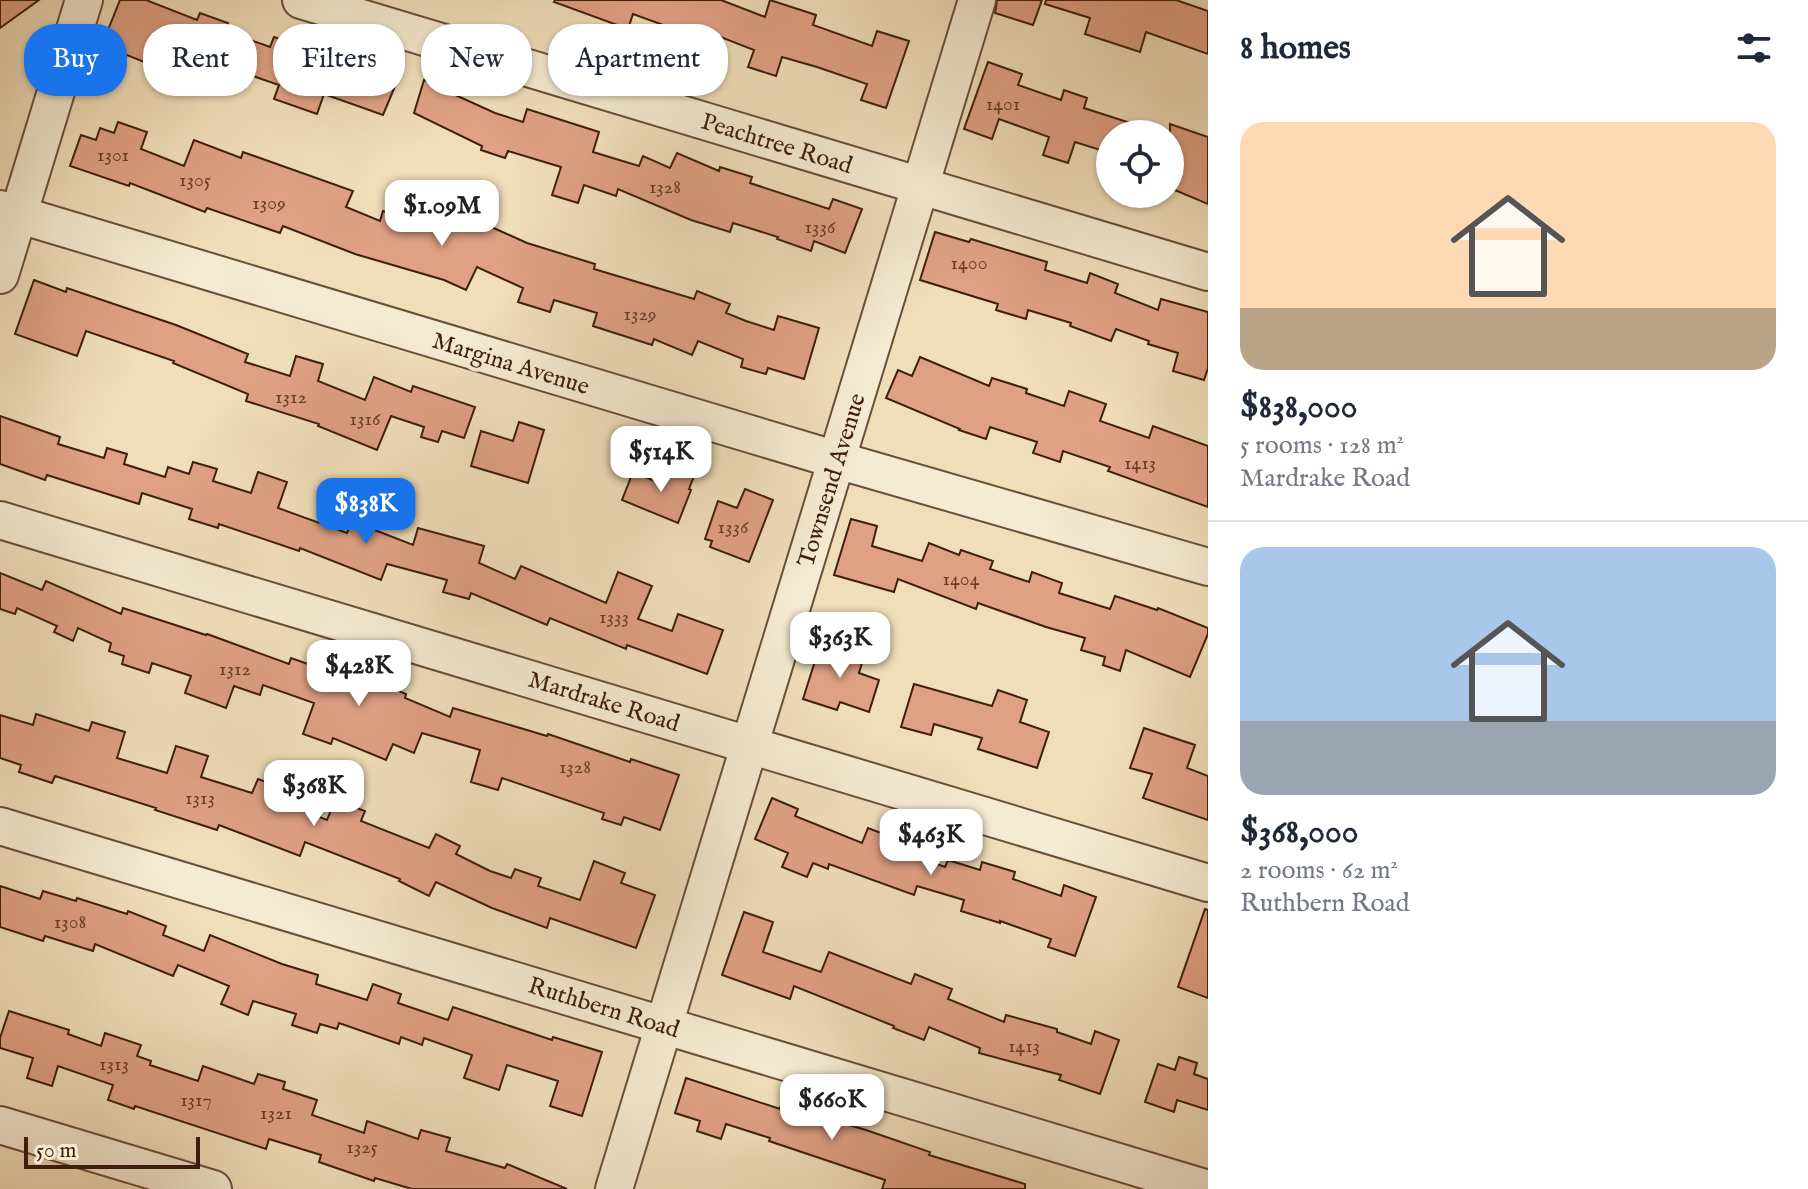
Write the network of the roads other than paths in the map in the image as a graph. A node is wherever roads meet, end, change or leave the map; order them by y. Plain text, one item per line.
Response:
1 (84, 0) edge
2 (301, 0) edge
3 (977, 0) edge
4 (921, 186) junction
5 (9, 212) edge
6 (1208, 272) edge
7 (0, 275) edge
8 (837, 460) junction
9 (0, 520) edge
10 (1208, 567) edge
11 (751, 745) junction
12 (0, 826) edge
13 (1208, 883) edge
14 (665, 1026) junction
15 (0, 1125) edge
16 (213, 1189) edge
17 (614, 1189) edge
18 (1208, 1189) edge

1 - 5 street
2 - 4 street, Peachtree Road
3 - 4 street, Townsend Avenue
4 - 6 street, Peachtree Road
4 - 8 street, Townsend Avenue
5 - 7 street
5 - 8 street, Margina Avenue
8 - 10 street, Margina Avenue
8 - 11 street, Townsend Avenue
9 - 11 street, Mardrake Road
11 - 13 street, Mardrake Road
11 - 14 street, Townsend Avenue
12 - 14 street, Ruthbern Road
14 - 17 street, Townsend Avenue
14 - 18 street, Ruthbern Road
15 - 16 street

